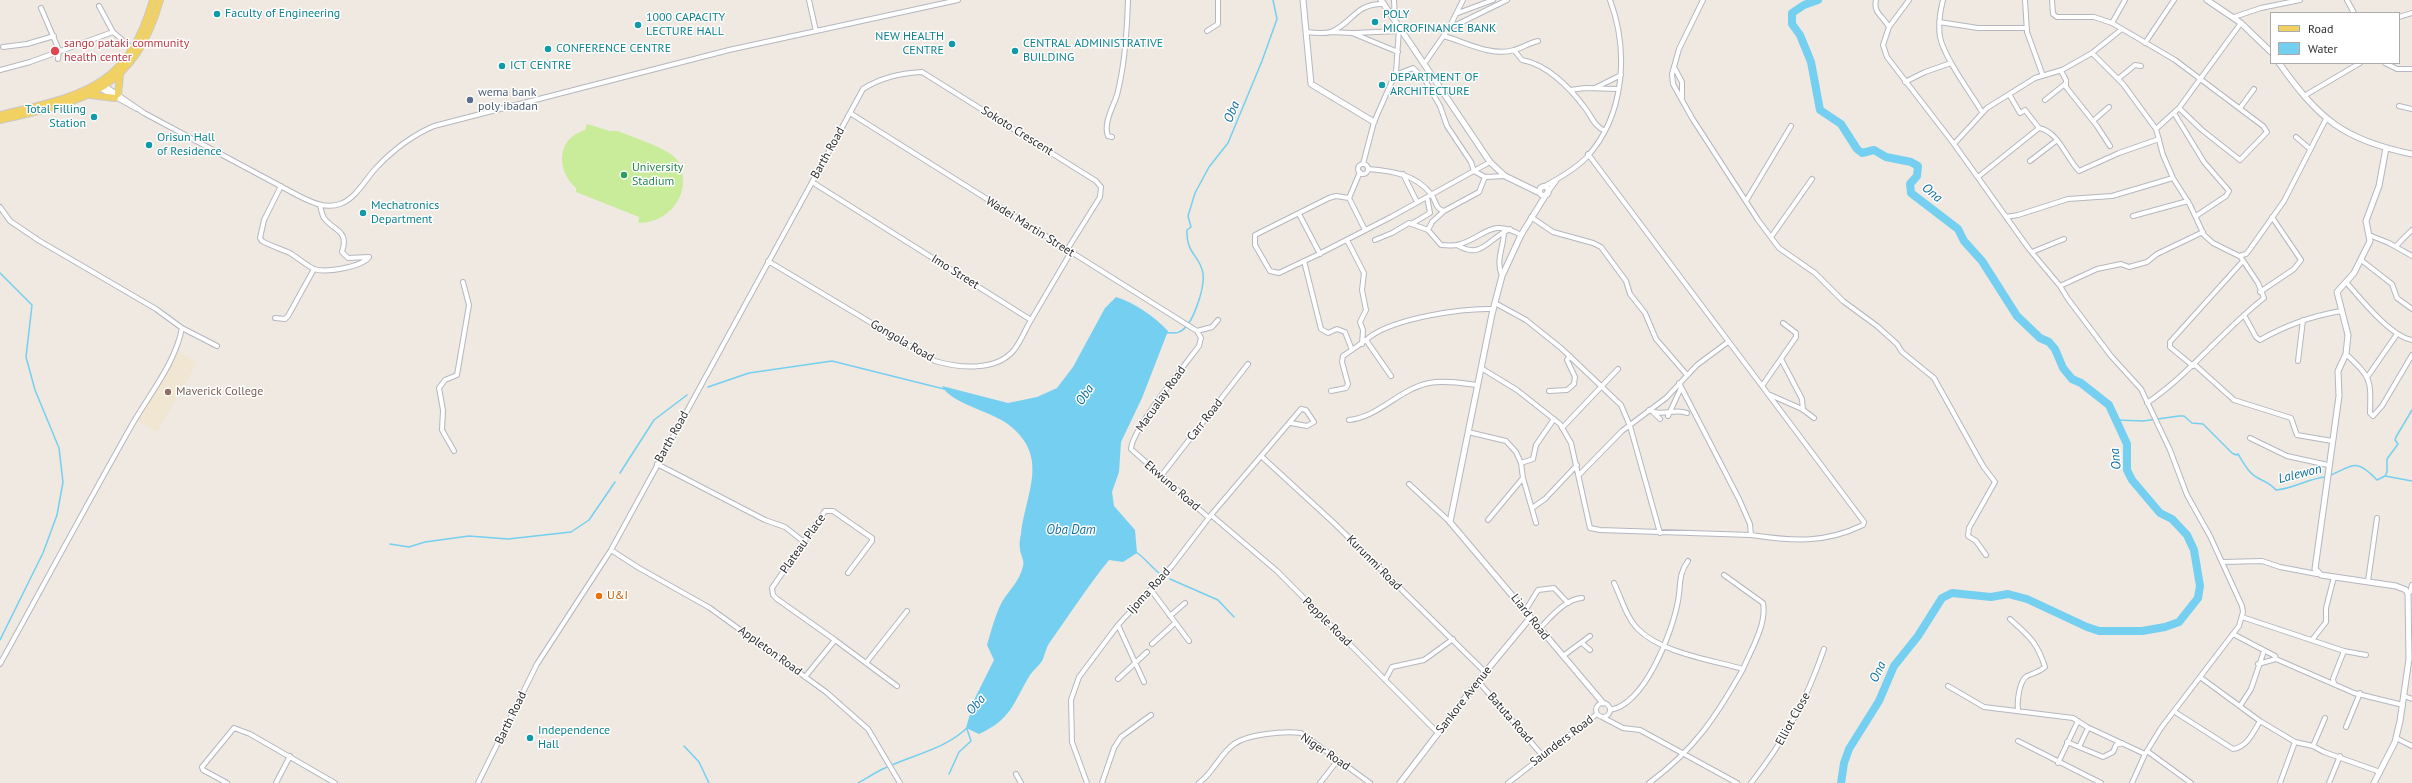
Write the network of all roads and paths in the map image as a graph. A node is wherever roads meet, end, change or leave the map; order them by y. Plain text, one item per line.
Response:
1 (153, 0) edge
2 (160, 0) edge
3 (809, 0) edge
4 (958, 0) edge
5 (1128, 0) edge
6 (1218, 0) edge
7 (1303, 0) edge
8 (1394, 0) edge
9 (1463, 0) edge
10 (1493, 0) edge
11 (1507, 0) edge
12 (1610, 0) edge
13 (1703, 0) edge
14 (1876, 0) edge
15 (1909, 0) edge
16 (1943, 0) edge
17 (2025, 0) edge
18 (2052, 0) edge
19 (2125, 0) edge
20 (2174, 0) edge
21 (2207, 0) edge
22 (2300, 0) edge
23 (2347, 0) edge
24 (1383, 2) edge
25 (2279, 2) edge
26 (99, 6) dead end
27 (41, 8) dead end
28 (2353, 12) edge
29 (1457, 14) junction
30 (2412, 14) edge
31 (2234, 17) junction
32 (2400, 17) edge
33 (1395, 22) junction
34 (1939, 22) junction
35 (2112, 23) junction
36 (2241, 23) junction
37 (1889, 27) junction
38 (1449, 28) junction
39 (2026, 28) junction
40 (2122, 29) junction
41 (1399, 30) junction
42 (816, 31) junction
43 (1207, 31) dead end
44 (113, 32) junction
45 (1306, 32) junction
46 (1330, 32) junction
47 (1352, 33) junction
48 (54, 36) junction
49 (1444, 36) junction
50 (1538, 41) dead end
51 (2145, 43) junction
52 (3, 47) dead end
53 (59, 50) junction
54 (1514, 50) junction
55 (136, 51) junction
56 (2270, 51) edge
57 (1398, 52) junction
58 (2092, 53) junction
59 (58, 59) dead end
60 (1951, 63) junction
61 (1424, 64) junction
62 (2280, 64) edge
63 (2358, 64) edge
64 (2387, 64) edge
65 (2141, 66) dead end
66 (1674, 67) junction
67 (2412, 69) edge
68 (0, 70) edge
69 (2061, 70) junction
70 (120, 74) junction
71 (1395, 75) junction
72 (1621, 75) junction
73 (2043, 76) junction
74 (2118, 79) junction
75 (2202, 79) junction
76 (1904, 82) junction
77 (2065, 84) junction
78 (101, 85) junction
79 (1595, 88) junction
80 (863, 89) joint
81 (1618, 89) junction
82 (2254, 89) dead end
83 (1570, 90) junction
84 (2009, 94) junction
85 (90, 95) junction
86 (117, 96) junction
87 (2304, 96) junction
88 (1682, 98) junction
89 (2045, 100) dead end
90 (2399, 106) dead end
91 (2109, 107) dead end
92 (2179, 108) junction
93 (2240, 108) junction
94 (2412, 109) edge
95 (1982, 112) junction
96 (850, 113) junction
97 (2174, 113) junction
98 (0, 115) edge
99 (2326, 119) junction
100 (0, 120) edge
101 (2093, 121) junction
102 (1374, 122) junction
103 (1791, 126) dead end
104 (2039, 128) junction
105 (2156, 129) junction
106 (1605, 131) junction
107 (1112, 137) dead end
108 (2296, 137) dead end
109 (2159, 139) junction
110 (2056, 141) junction
111 (1954, 144) junction
112 (2110, 146) dead end
113 (2386, 148) junction
114 (2310, 149) junction
115 (1588, 154) junction
116 (2412, 154) edge
117 (2030, 161) dead end
118 (1490, 162) junction
119 (1364, 164) junction
120 (1368, 169) junction
121 (1474, 171) junction
122 (1360, 172) junction
123 (1403, 174) junction
124 (1505, 176) junction
125 (1485, 177) junction
126 (1978, 177) junction
127 (2173, 178) junction
128 (1557, 179) junction
129 (1812, 179) dead end
130 (812, 182) junction
131 (281, 186) junction
132 (1541, 190) junction
133 (1548, 193) junction
134 (1431, 195) junction
135 (1427, 197) junction
136 (1349, 198) junction
137 (1746, 201) junction
138 (1417, 202) junction
139 (2188, 202) junction
140 (320, 205) junction
141 (0, 207) edge
142 (1538, 207) junction
143 (1444, 211) junction
144 (1299, 214) junction
145 (2133, 216) dead end
146 (2196, 216) junction
147 (1531, 217) junction
148 (2006, 217) junction
149 (2272, 217) junction
150 (1413, 223) junction
151 (1510, 229) junction
152 (1365, 230) junction
153 (1428, 230) junction
154 (2412, 230) edge
155 (1504, 232) junction
156 (2203, 232) junction
157 (1521, 235) junction
158 (2369, 235) junction
159 (1771, 238) junction
160 (2064, 239) dead end
161 (1347, 240) junction
162 (1375, 240) dead end
163 (1457, 245) junction
164 (2396, 246) junction
165 (1069, 251) junction
166 (2032, 252) junction
167 (1320, 254) junction
168 (2240, 256) junction
169 (2412, 256) edge
170 (2361, 260) junction
171 (768, 261) junction
172 (1304, 261) junction
173 (2243, 261) junction
174 (314, 268) junction
175 (1502, 276) junction
176 (463, 282) dead end
177 (2346, 282) junction
178 (2060, 286) junction
179 (2260, 292) junction
180 (1494, 306) junction
181 (2412, 309) edge
182 (2341, 311) junction
183 (2244, 315) junction
184 (275, 318) dead end
185 (1031, 320) junction
186 (1218, 320) dead end
187 (2303, 320) junction
188 (1783, 323) dead end
189 (182, 328) junction
190 (1197, 331) junction
191 (2397, 334) junction
192 (1366, 340) junction
193 (2412, 341) edge
194 (1728, 342) junction
195 (1362, 344) junction
196 (217, 346) dead end
197 (1352, 350) junction
198 (2346, 354) junction
199 (2412, 355) edge
200 (1570, 356) junction
201 (1781, 359) junction
202 (2298, 361) dead end
203 (1248, 364) dead end
204 (2194, 365) junction
205 (1481, 368) junction
206 (1618, 369) dead end
207 (1687, 375) junction
208 (1391, 376) dead end
209 (2368, 376) junction
210 (1477, 385) junction
211 (1603, 386) junction
212 (1680, 386) junction
213 (1762, 386) junction
214 (1331, 391) dead end
215 (1550, 391) dead end
216 (1768, 394) junction
217 (2147, 404) junction
218 (1803, 410) junction
219 (1651, 411) junction
220 (1687, 413) dead end
221 (1669, 415) junction
222 (1814, 418) dead end
223 (1554, 419) junction
224 (1660, 419) dead end
225 (1349, 420) dead end
226 (1291, 423) junction
227 (1630, 426) junction
228 (1562, 428) junction
229 (1468, 432) junction
230 (2250, 438) dead end
231 (2332, 441) junction
232 (454, 451) dead end
233 (1136, 454) joint
234 (1261, 456) junction
235 (1521, 463) junction
236 (657, 464) junction
237 (1577, 465) junction
238 (2328, 465) junction
239 (1579, 475) junction
240 (1161, 476) junction
241 (1523, 478) junction
242 (1409, 484) dead end
243 (1532, 508) junction
244 (1210, 516) junction
245 (2376, 518) dead end
246 (1488, 520) dead end
247 (1450, 522) junction
248 (1536, 523) dead end
249 (1660, 533) junction
250 (1751, 535) junction
251 (804, 542) junction
252 (611, 550) junction
253 (1986, 555) dead end
254 (1688, 561) dead end
255 (2222, 562) junction
256 (848, 573) dead end
257 (2317, 574) junction
258 (1724, 575) dead end
259 (2334, 577) junction
260 (2368, 581) junction
261 (1614, 583) dead end
262 (2412, 585) edge
263 (1151, 590) junction
264 (2410, 592) edge
265 (1582, 598) dead end
266 (1568, 603) junction
267 (1185, 604) dead end
268 (907, 611) dead end
269 (1525, 611) junction
270 (1170, 616) junction
271 (2242, 617) junction
272 (1530, 618) junction
273 (2010, 619) dead end
274 (1175, 623) junction
275 (1118, 625) junction
276 (1539, 628) junction
277 (2233, 634) junction
278 (1590, 636) dead end
279 (1453, 639) junction
280 (835, 640) junction
281 (2312, 640) junction
282 (1189, 641) dead end
283 (2410, 642) edge
284 (1582, 643) junction
285 (1152, 644) dead end
286 (1664, 646) junction
287 (1824, 649) dead end
288 (1590, 650) dead end
289 (2264, 651) junction
290 (2344, 651) junction
291 (1147, 652) dead end
292 (2366, 654) dead end
293 (1563, 656) junction
294 (2276, 659) junction
295 (1137, 662) junction
296 (866, 663) junction
297 (0, 664) edge
298 (2258, 664) junction
299 (1743, 669) junction
300 (2410, 671) edge
301 (1485, 672) junction
302 (805, 677) junction
303 (2200, 677) junction
304 (1118, 679) dead end
305 (1385, 680) junction
306 (1478, 680) junction
307 (1144, 682) dead end
308 (2334, 684) junction
309 (897, 686) dead end
310 (1948, 686) dead end
311 (2360, 693) junction
312 (2404, 696) junction
313 (2412, 699) edge
314 (1603, 703) junction
315 (2403, 705) junction
316 (2240, 706) junction
317 (2018, 710) junction
318 (1609, 712) junction
319 (2175, 712) junction
320 (1597, 714) junction
321 (1151, 715) dead end
322 (1602, 717) junction
323 (2325, 718) dead end
324 (1610, 721) junction
325 (2078, 721) junction
326 (2260, 721) junction
327 (2346, 727) dead end
328 (2088, 728) junction
329 (1438, 734) junction
330 (2396, 738) junction
331 (2018, 741) dead end
332 (2068, 742) junction
333 (2295, 742) junction
334 (2122, 743) junction
335 (2313, 746) junction
336 (2412, 746) edge
337 (2079, 747) junction
338 (2146, 752) junction
339 (1685, 754) junction
340 (1542, 755) junction
341 (290, 756) junction
342 (2340, 756) junction
343 (1338, 760) junction
344 (2058, 763) junction
345 (2380, 772) junction
346 (1016, 774) dead end
347 (227, 783) edge
348 (276, 783) edge
349 (335, 783) edge
350 (478, 783) edge
351 (900, 783) edge
352 (1021, 783) edge
353 (1087, 783) edge
354 (1102, 783) edge
355 (1199, 783) edge
356 (1320, 783) edge
357 (1370, 783) edge
358 (1400, 783) edge
359 (1508, 783) edge
360 (1649, 783) edge
361 (1737, 783) edge
362 (1751, 783) edge
363 (2101, 783) edge
364 (2132, 783) edge
365 (2191, 783) edge
366 (2280, 783) edge
367 (2329, 783) edge
368 (2374, 783) edge

1 - 55 main road
2 - 55 main road
3 - 42 street
4 - 42 street
5 - 107 street
6 - 43 street
7 - 45 street
8 - 33 street
9 - 29 street
10 - 29 street
11 - 38 street
12 - 72 street
13 - 66 street
14 - 37 street
15 - 37 street
16 - 34 street
17 - 39 street
18 - 35 street
19 - 35 street
20 - 51 street
21 - 31 street
22 - 25 street
23 - 28 street
24 - 33 street
24 - 46 street
25 - 31 street
26 - 44 street
27 - 48 street
29 - 38 street
30 - 32 street
31 - 36 street
33 - 41 street
34 - 39 street
34 - 60 street
35 - 40 street
36 - 56 street
36 - 75 street
37 - 76 street
38 - 49 street
39 - 73 street
40 - 51 street
40 - 58 street
41 - 47 street
41 - 57 street
41 - 61 street
42 - 140 street
44 - 53 street
44 - 55 street
45 - 46 street
45 - 102 street
46 - 47 street
47 - 57 street
48 - 52 street
48 - 53 street
49 - 54 street
49 - 61 street
50 - 54 street
51 - 75 street
53 - 59 street
53 - 68 street
54 - 83 street
55 - 70 main road
55 - 78 main road
57 - 71 street
58 - 69 street
58 - 74 street
60 - 76 street
60 - 95 street
61 - 118 street
62 - 87 street
63 - 87 street
64 - 67 street
65 - 74 street
66 - 88 street
66 - 88 street
69 - 73 street
69 - 77 street
70 - 78 main road
70 - 86 main road
71 - 102 street
71 - 121 street
72 - 79 street
72 - 81 street
73 - 84 street
74 - 105 street
75 - 92 street
75 - 93 street
76 - 111 street
77 - 89 street
77 - 101 street
78 - 85 main road
78 - 86 street
78 - 98 main road
79 - 81 street
79 - 83 street
80 - 96 street, Barth Road
80 - 165 street, Sokoto Crescent
81 - 106 street
82 - 93 street
83 - 106 street
84 - 95 street
84 - 104 street
85 - 86 main road
85 - 100 main road
86 - 131 street
87 - 99 street
88 - 137 street
90 - 94 street
91 - 101 street
92 - 93 street
92 - 97 street
95 - 111 street
96 - 130 street, Barth Road
96 - 165 street, Wadei Martin Street
97 - 105 street
97 - 146 street
99 - 113 street
99 - 114 street
101 - 112 street
102 - 119 street
103 - 137 street
104 - 110 street
104 - 126 street
105 - 109 street
106 - 115 street
108 - 114 street
109 - 110 street
109 - 127 street
110 - 117 street
111 - 126 street
113 - 116 street
113 - 158 street
114 - 149 street
115 - 128 street
115 - 194 street
118 - 121 street
118 - 124 street
119 - 120 street
119 - 122 street
120 - 122 street
120 - 123 street
121 - 125 street
121 - 134 street
122 - 136 street
123 - 134 street
123 - 138 street
124 - 125 street
124 - 132 street
125 - 143 street
126 - 148 street
127 - 139 street
127 - 148 street
128 - 132 street
128 - 133 street
129 - 159 street
130 - 171 street, Barth Road
130 - 185 street, Imo Street
131 - 140 street
131 - 174 street
132 - 133 street
132 - 142 street
133 - 142 street
134 - 135 street
134 - 143 street
135 - 138 street
135 - 150 street
136 - 144 street
136 - 152 street
137 - 159 street
138 - 152 street
139 - 145 street
139 - 146 street
140 - 174 street
141 - 189 street
142 - 147 street
143 - 153 street
144 - 167 street
144 - 172 street
146 - 156 street
147 - 157 street
147 - 207 street
148 - 166 street
149 - 168 street
149 - 179 street
150 - 153 street
150 - 162 street
151 - 155 street
151 - 157 street
151 - 163 street
152 - 161 street
153 - 163 street
154 - 164 street
155 - 163 street
155 - 175 street
156 - 168 street
156 - 178 street
157 - 175 street
158 - 164 street
158 - 170 street
159 - 253 street
160 - 166 street
161 - 167 street
161 - 195 street
164 - 169 street
165 - 185 street
165 - 190 street, Wadei Martin Street
166 - 178 street
167 - 172 street
168 - 173 street
170 - 177 street
170 - 181 street
171 - 185 street, Gongola Road
171 - 236 street, Barth Road
172 - 197 street
173 - 179 street
173 - 204 street
174 - 184 street
175 - 180 street
176 - 232 street
177 - 182 street
177 - 191 street
178 - 217 street
179 - 183 street
180 - 192 street
180 - 200 street
180 - 205 street
182 - 187 street
182 - 198 street
183 - 187 street
183 - 204 street
186 - 190 street
187 - 202 street
188 - 201 street
189 - 196 street
189 - 297 street
190 - 233 street, Macualay Road
191 - 193 street
191 - 209 street
192 - 195 street
192 - 208 street
194 - 207 street
194 - 213 street
195 - 197 street
197 - 214 street
198 - 209 street
198 - 231 street
199 - 209 street
200 - 211 street
200 - 215 street
201 - 213 street
201 - 218 street
203 - 240 street, Carr Road
204 - 217 street
204 - 231 street
205 - 210 street
205 - 223 street
206 - 211 street
207 - 212 street
210 - 225 street
210 - 229 street
211 - 227 street
211 - 228 street
212 - 219 street
212 - 221 street
212 - 250 street
213 - 216 street
216 - 218 street
216 - 250 street
217 - 255 street
218 - 222 street
219 - 221 street
219 - 224 street
219 - 227 street
220 - 221 street
223 - 228 street
223 - 235 street
226 - 226 street, Ijoma Road
226 - 234 street, Ijoma Road
227 - 239 street
227 - 249 street
228 - 237 street
229 - 235 street
229 - 247 street
230 - 238 street
231 - 238 street
233 - 240 street, Ekwuno Road
234 - 244 street, Ijoma Road
234 - 279 street, Kurunmi Road
235 - 241 street
236 - 251 street
236 - 252 street, Barth Road
237 - 239 street
237 - 243 street
238 - 257 street
239 - 249 street
240 - 244 street, Ekwuno Road
241 - 243 street
241 - 246 street
242 - 247 street
243 - 248 street
244 - 263 street, Ijoma Road
244 - 305 street, Pepple Road
245 - 260 street
247 - 269 street, Liard Road
249 - 250 street
251 - 256 street, Plateau Place
251 - 280 street, Plateau Place
252 - 302 street, Appleton Road
252 - 350 street, Barth Road
254 - 286 street
255 - 257 street
255 - 271 street
257 - 259 street
258 - 299 street
259 - 260 street
259 - 281 street
260 - 264 street
261 - 286 street
262 - 264 street
263 - 270 street
263 - 275 street, Ijoma Road
264 - 283 street
265 - 266 street
266 - 269 street
266 - 276 street
267 - 270 street
268 - 296 street
269 - 272 street, Liard Road
270 - 274 street
271 - 277 street
271 - 281 street
272 - 276 street, Liard Road
272 - 301 street, Sankore Avenue
273 - 317 street
274 - 282 street
274 - 285 street
275 - 295 street
275 - 353 street, Ijoma Road
276 - 293 street, Liard Road
277 - 289 street
277 - 303 street
278 - 284 street
279 - 301 street, Kurunmi Road
279 - 305 street
280 - 296 street, Plateau Place
280 - 302 street
281 - 290 street
283 - 300 street
284 - 288 street
284 - 293 street
286 - 299 street
286 - 318 street
287 - 362 street, Elliot Close
289 - 294 street
289 - 298 street
290 - 292 street
290 - 308 street
291 - 295 street
293 - 314 street, Liard Road
294 - 298 street
294 - 308 street
295 - 304 street
295 - 307 street
296 - 309 street, Plateau Place
298 - 316 street
299 - 339 street
300 - 312 street
301 - 306 street, Sankore Avenue
302 - 351 street, Appleton Road
303 - 316 street
303 - 319 street
305 - 329 street, Pepple Road
306 - 329 street, Sankore Avenue
306 - 340 street, Batuta Road
308 - 311 street
310 - 317 street
311 - 315 street
311 - 327 street
312 - 313 street
312 - 315 street
314 - 318 street
314 - 320 street
315 - 330 street
316 - 326 street
317 - 325 street
318 - 322 street
318 - 324 street
319 - 326 street
319 - 338 street
320 - 322 street
320 - 340 street, Saunders Road
321 - 354 street
322 - 324 street
323 - 335 street
324 - 339 street
325 - 328 street
325 - 332 street
326 - 333 street
328 - 334 street
328 - 337 street
329 - 358 street, Sankore Avenue
330 - 336 street
330 - 345 street
331 - 344 street
332 - 337 street
332 - 344 street
333 - 335 street
333 - 366 street
334 - 337 street
334 - 338 street
335 - 342 street
338 - 364 street
338 - 365 street
339 - 360 street
339 - 361 street
340 - 359 street, Saunders Road
341 - 347 street
341 - 348 street
341 - 349 street
342 - 345 street
342 - 367 street
343 - 355 street, Niger Road
343 - 356 street
343 - 357 street, Niger Road
344 - 363 street
345 - 368 street
346 - 352 street

